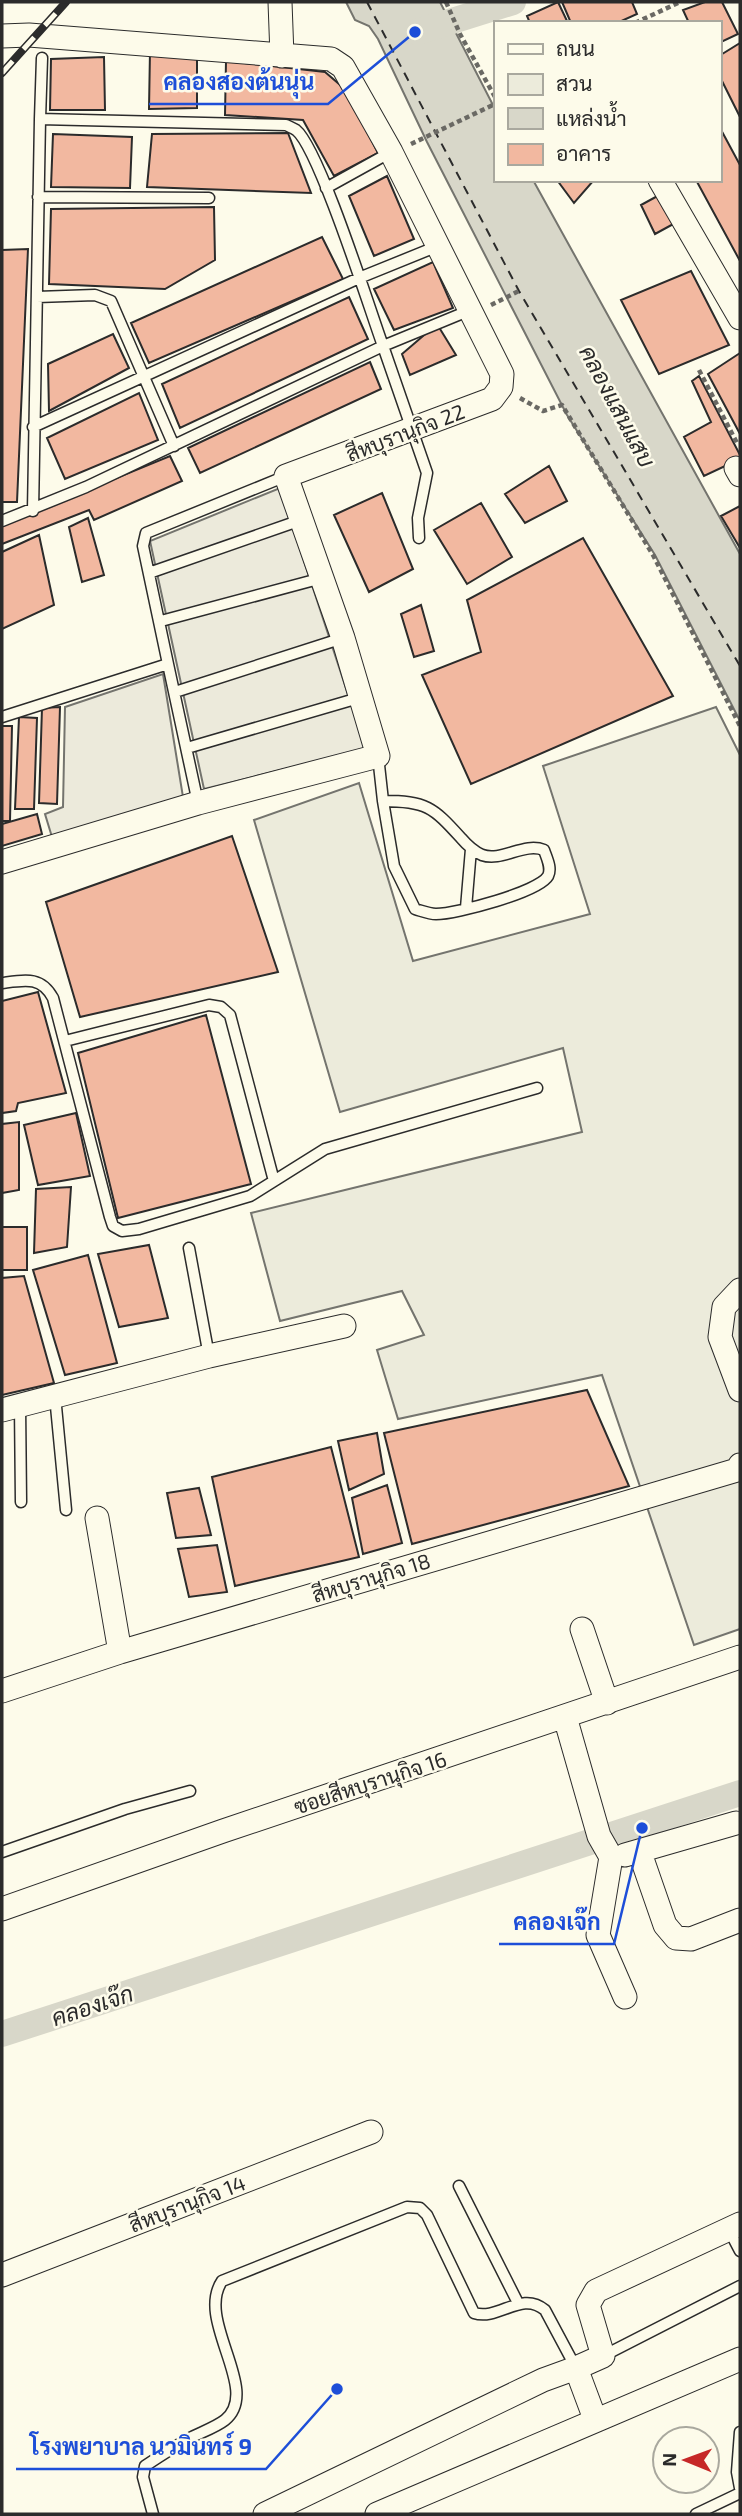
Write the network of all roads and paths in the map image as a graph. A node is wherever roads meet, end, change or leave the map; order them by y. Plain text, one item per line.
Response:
1 (280, 2) edge
2 (446, 2) edge
3 (680, 2) edge
4 (639, 21) edge
5 (2, 36) edge
6 (282, 56) junction
7 (42, 58) dead end
8 (494, 95) edge
9 (494, 104) edge
10 (40, 119) junction
11 (421, 140) dead end
12 (391, 152) junction
13 (661, 182) edge
14 (326, 188) junction
15 (38, 197) junction
16 (209, 198) dead end
17 (438, 246) junction
18 (359, 278) junction
19 (519, 291) dead end
20 (37, 297) junction
21 (500, 303) dead end
22 (468, 311) junction
23 (740, 318) edge
24 (383, 346) junction
25 (699, 370) dead end
26 (143, 375) junction
27 (501, 387) junction
28 (33, 427) junction
29 (411, 430) junction
30 (174, 446) junction
31 (739, 464) edge
32 (286, 476) junction
33 (33, 511) junction
34 (302, 520) junction
35 (2, 521) edge
36 (419, 538) dead end
37 (149, 573) junction
38 (323, 578) junction
39 (161, 621) junction
40 (343, 638) junction
41 (168, 664) junction
42 (175, 692) junction
43 (362, 696) junction
44 (2, 717) edge
45 (740, 726) edge
46 (187, 748) junction
47 (378, 756) junction
48 (383, 801) junction
49 (198, 803) junction
50 (471, 849) junction
51 (2, 862) edge
52 (466, 908) junction
53 (2, 984) edge
54 (65, 1041) junction
55 (537, 1088) dead end
56 (274, 1181) junction
57 (189, 1248) dead end
58 (740, 1290) edge
59 (344, 1325) dead end
60 (209, 1356) junction
61 (740, 1391) edge
62 (55, 1396) junction
63 (11, 1408) edge
64 (740, 1465) edge
65 (21, 1502) dead end
66 (66, 1510) dead end
67 (97, 1518) dead end
68 (582, 1629) dead end
69 (120, 1651) junction
70 (740, 1657) edge
71 (2, 1691) edge
72 (607, 1703) junction
73 (565, 1717) junction
74 (190, 1791) dead end
75 (736, 1823) dead end
76 (2, 1852) edge
77 (640, 1853) junction
78 (611, 1857) junction
79 (2, 1909) edge
80 (740, 1920) edge
81 (625, 1997) dead end
82 (371, 2132) dead end
83 (459, 2186) dead end
84 (735, 2227) edge
85 (740, 2251) edge
86 (2, 2275) edge
87 (740, 2286) edge
88 (519, 2303) junction
89 (603, 2356) junction
90 (740, 2359) edge
91 (576, 2368) junction
92 (596, 2419) junction
93 (740, 2432) edge
94 (740, 2488) edge
95 (740, 2493) edge
96 (153, 2514) edge
97 (265, 2514) edge
98 (377, 2514) edge
99 (696, 2514) edge

1 - 6 street
2 - 8 path
3 - 4 path
5 - 6 street
6 - 12 street
7 - 10 lane
9 - 11 path
10 - 14 lane
10 - 15 lane
12 - 14 lane
12 - 17 street
13 - 23 street
14 - 18 lane
15 - 16 lane
15 - 20 lane
17 - 18 lane
17 - 22 street
18 - 24 lane
18 - 26 lane
19 - 21 path
20 - 26 lane
20 - 28 lane
22 - 24 lane
22 - 27 street
24 - 29 lane
24 - 30 lane
25 - 31 path
26 - 28 lane
26 - 30 lane
27 - 29 street, สีหบุรานุกิจ 22
27 - 45 path
28 - 33 lane
29 - 32 street, สีหบุรานุกิจ 22
29 - 36 lane
30 - 33 lane
32 - 34 street
32 - 37 lane
33 - 35 lane
34 - 37 lane
34 - 38 street
37 - 39 lane
38 - 39 lane
38 - 40 street
39 - 41 lane
40 - 42 lane
40 - 43 street
41 - 42 lane
41 - 44 lane
42 - 46 lane
43 - 46 lane
43 - 47 street
46 - 49 lane
47 - 48 lane
47 - 49 street
48 - 50 lane
48 - 52 lane
49 - 51 street
50 - 52 lane
50 - 52 lane
53 - 54 lane
54 - 56 lane
54 - 56 lane
55 - 56 lane
57 - 60 lane
58 - 61 street
59 - 60 street
60 - 62 street
62 - 63 street
62 - 66 lane
63 - 65 lane
64 - 69 street, สีหบุรานุกิจ 18
67 - 69 street
68 - 72 street
69 - 71 street, สีหบุรานุกิจ 18
70 - 72 street, ซอยสีหบุรานุกิจ 16
72 - 73 street, ซอยสีหบุรานุกิจ 16
73 - 78 street
73 - 79 street, ซอยสีหบุรานุกิจ 16
74 - 76 lane
75 - 77 street
77 - 78 street
77 - 80 street
78 - 81 street
82 - 86 street, สีหบุรานุกิจ 14
83 - 88 lane
84 - 85 lane
84 - 89 street
87 - 89 lane
88 - 91 lane
88 - 96 lane
89 - 91 street
90 - 92 street
91 - 92 street
91 - 97 street
92 - 98 street
93 - 94 lane
95 - 99 lane

